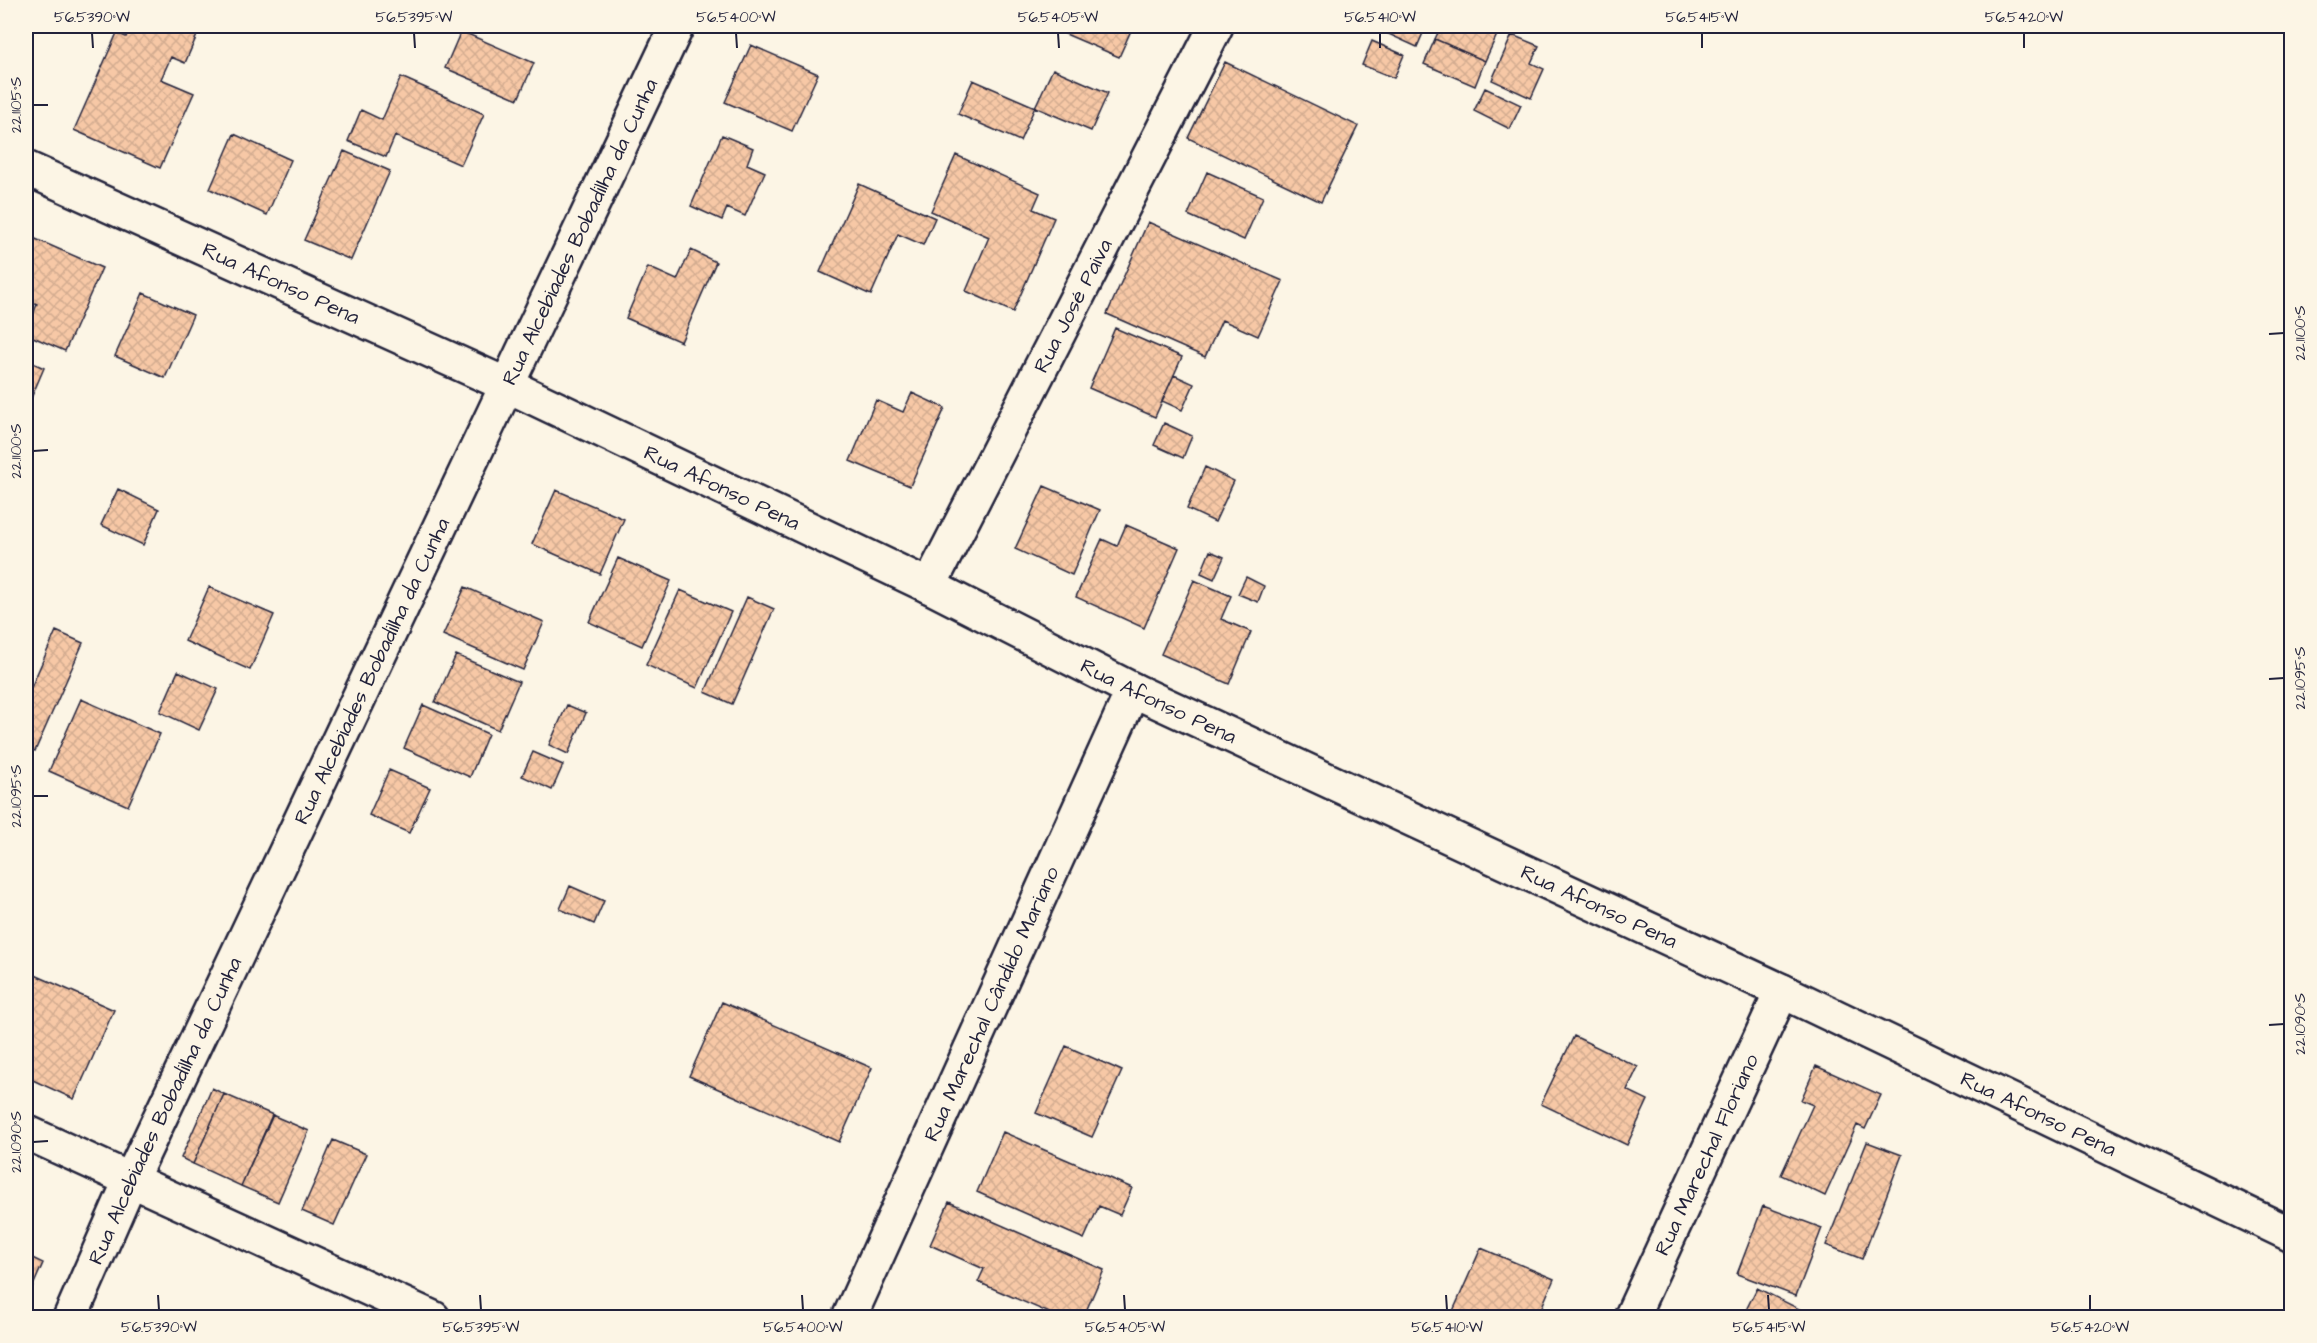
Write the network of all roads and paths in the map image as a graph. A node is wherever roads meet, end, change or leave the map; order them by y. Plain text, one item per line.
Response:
1 (677, 26) edge
2 (1216, 26) edge
3 (26, 168) edge
4 (507, 385) junction
5 (929, 586) junction
6 (1133, 690) junction
7 (1782, 991) junction
8 (26, 1132) edge
9 (130, 1181) junction
10 (2292, 1235) edge
11 (69, 1317) edge
12 (434, 1317) edge
13 (849, 1317) edge
14 (1631, 1317) edge

1 - 4 street, Rua Alcebiades Bobadilha da Cunha
2 - 5 street, Rua José Paiva
3 - 4 street, Rua Afonso Pena
4 - 5 street, Rua Afonso Pena
4 - 9 street, Rua Alcebiades Bobadilha da Cunha
5 - 6 street, Rua Afonso Pena
6 - 7 street, Rua Afonso Pena
6 - 13 street, Rua Marechal Cândido Mariano
7 - 10 street, Rua Afonso Pena
7 - 14 street, Rua Marechal Floriano
8 - 9 street
9 - 11 street, Rua Alcebiades Bobadilha da Cunha
9 - 12 street

